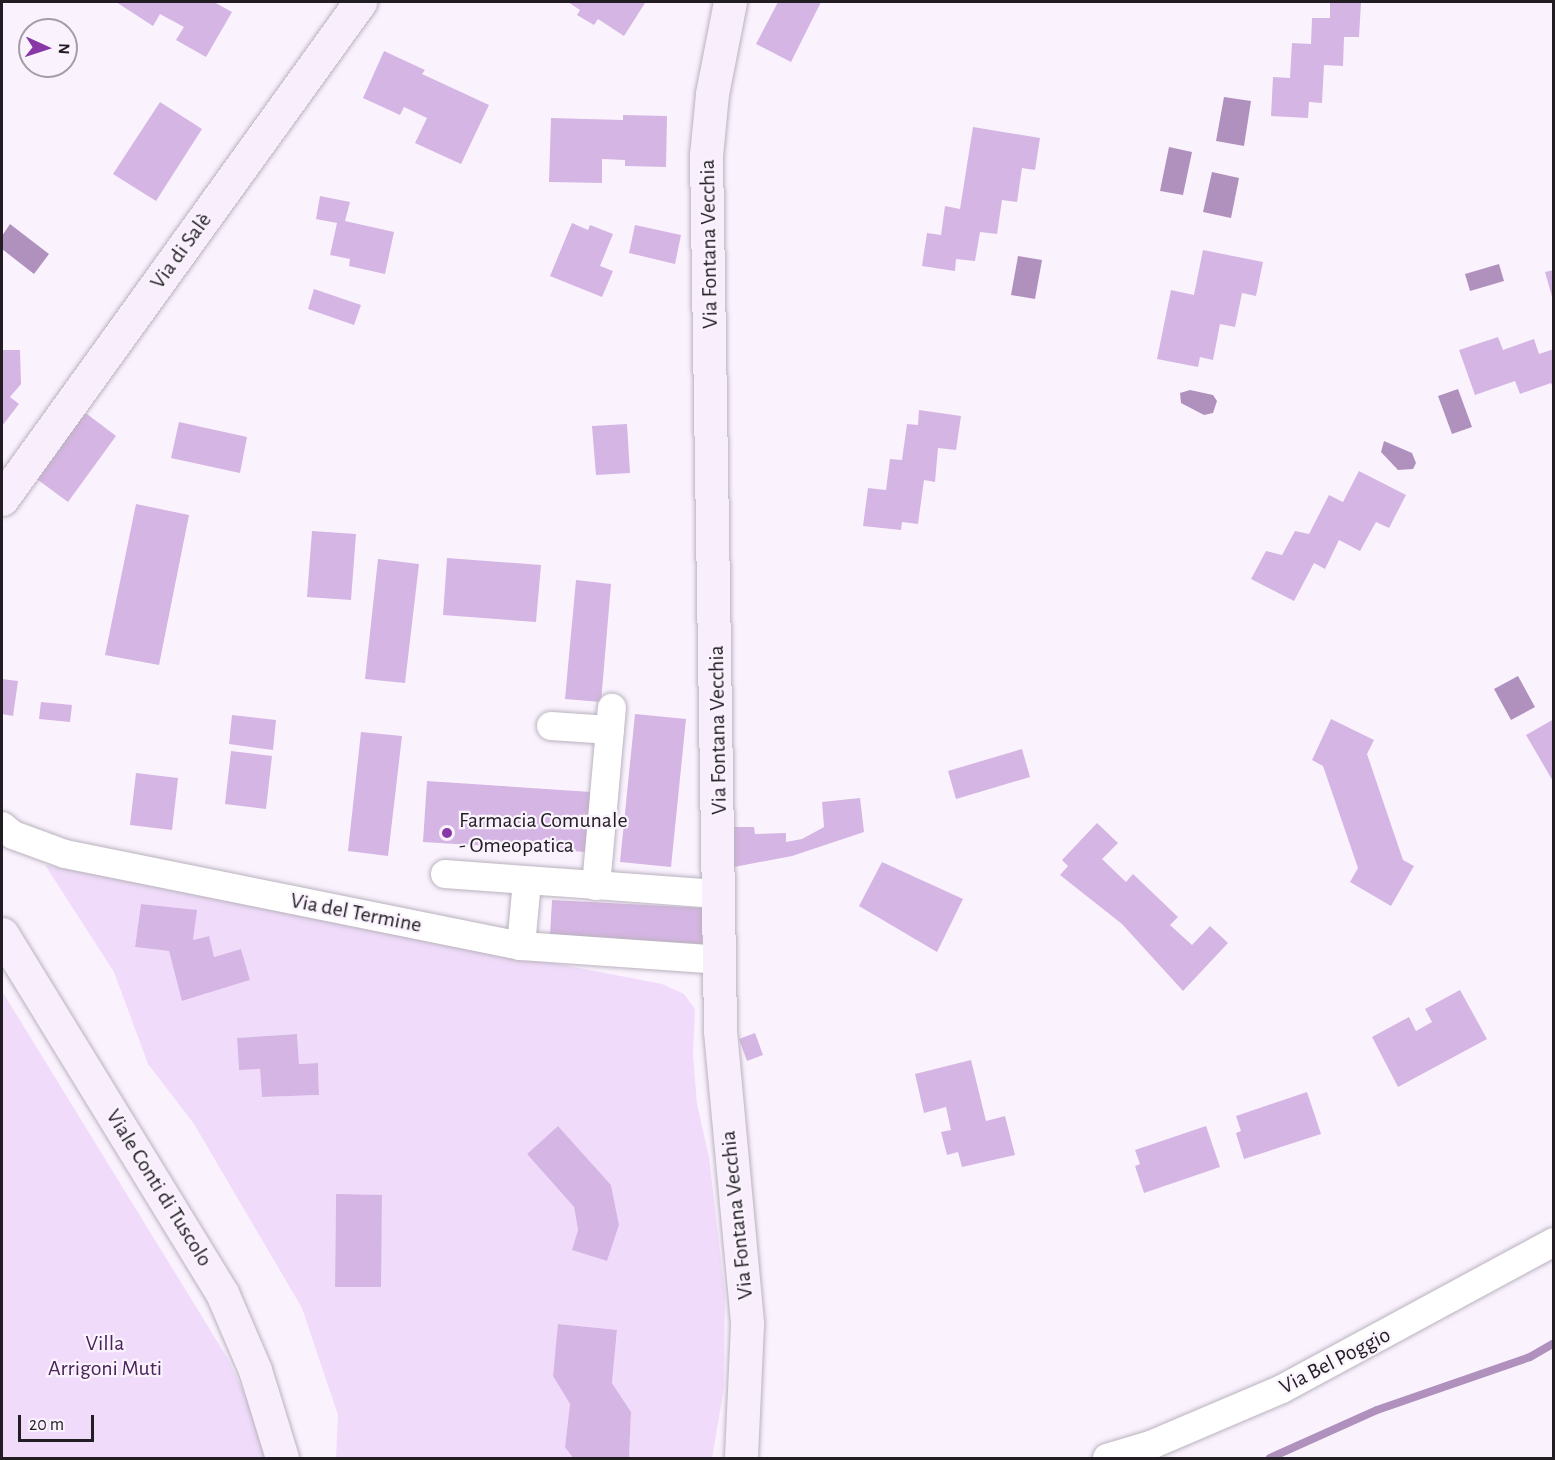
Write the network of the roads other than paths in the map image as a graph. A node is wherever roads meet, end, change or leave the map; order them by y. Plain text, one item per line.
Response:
1 (360, 2) edge
2 (730, 2) edge
3 (2, 499) edge
4 (551, 726) dead end
5 (2, 826) edge
6 (444, 874) dead end
7 (527, 881) junction
8 (596, 886) junction
9 (720, 894) junction
10 (2, 934) edge
11 (522, 946) junction
12 (719, 960) junction
13 (1554, 1242) edge
14 (282, 1458) edge
15 (741, 1458) edge
16 (1107, 1458) edge

1 - 3 street, Via di Salè
2 - 9 street, Via Fontana Vecchia
4 - 8 street
5 - 11 street, Via del Termine
6 - 7 street
7 - 8 street
7 - 11 street
8 - 9 street
9 - 12 street, Via Fontana Vecchia
10 - 14 street, Viale Conti di Tuscolo
11 - 12 street, Via del Termine
12 - 15 street, Via Fontana Vecchia
13 - 16 street, Via Bel Poggio

